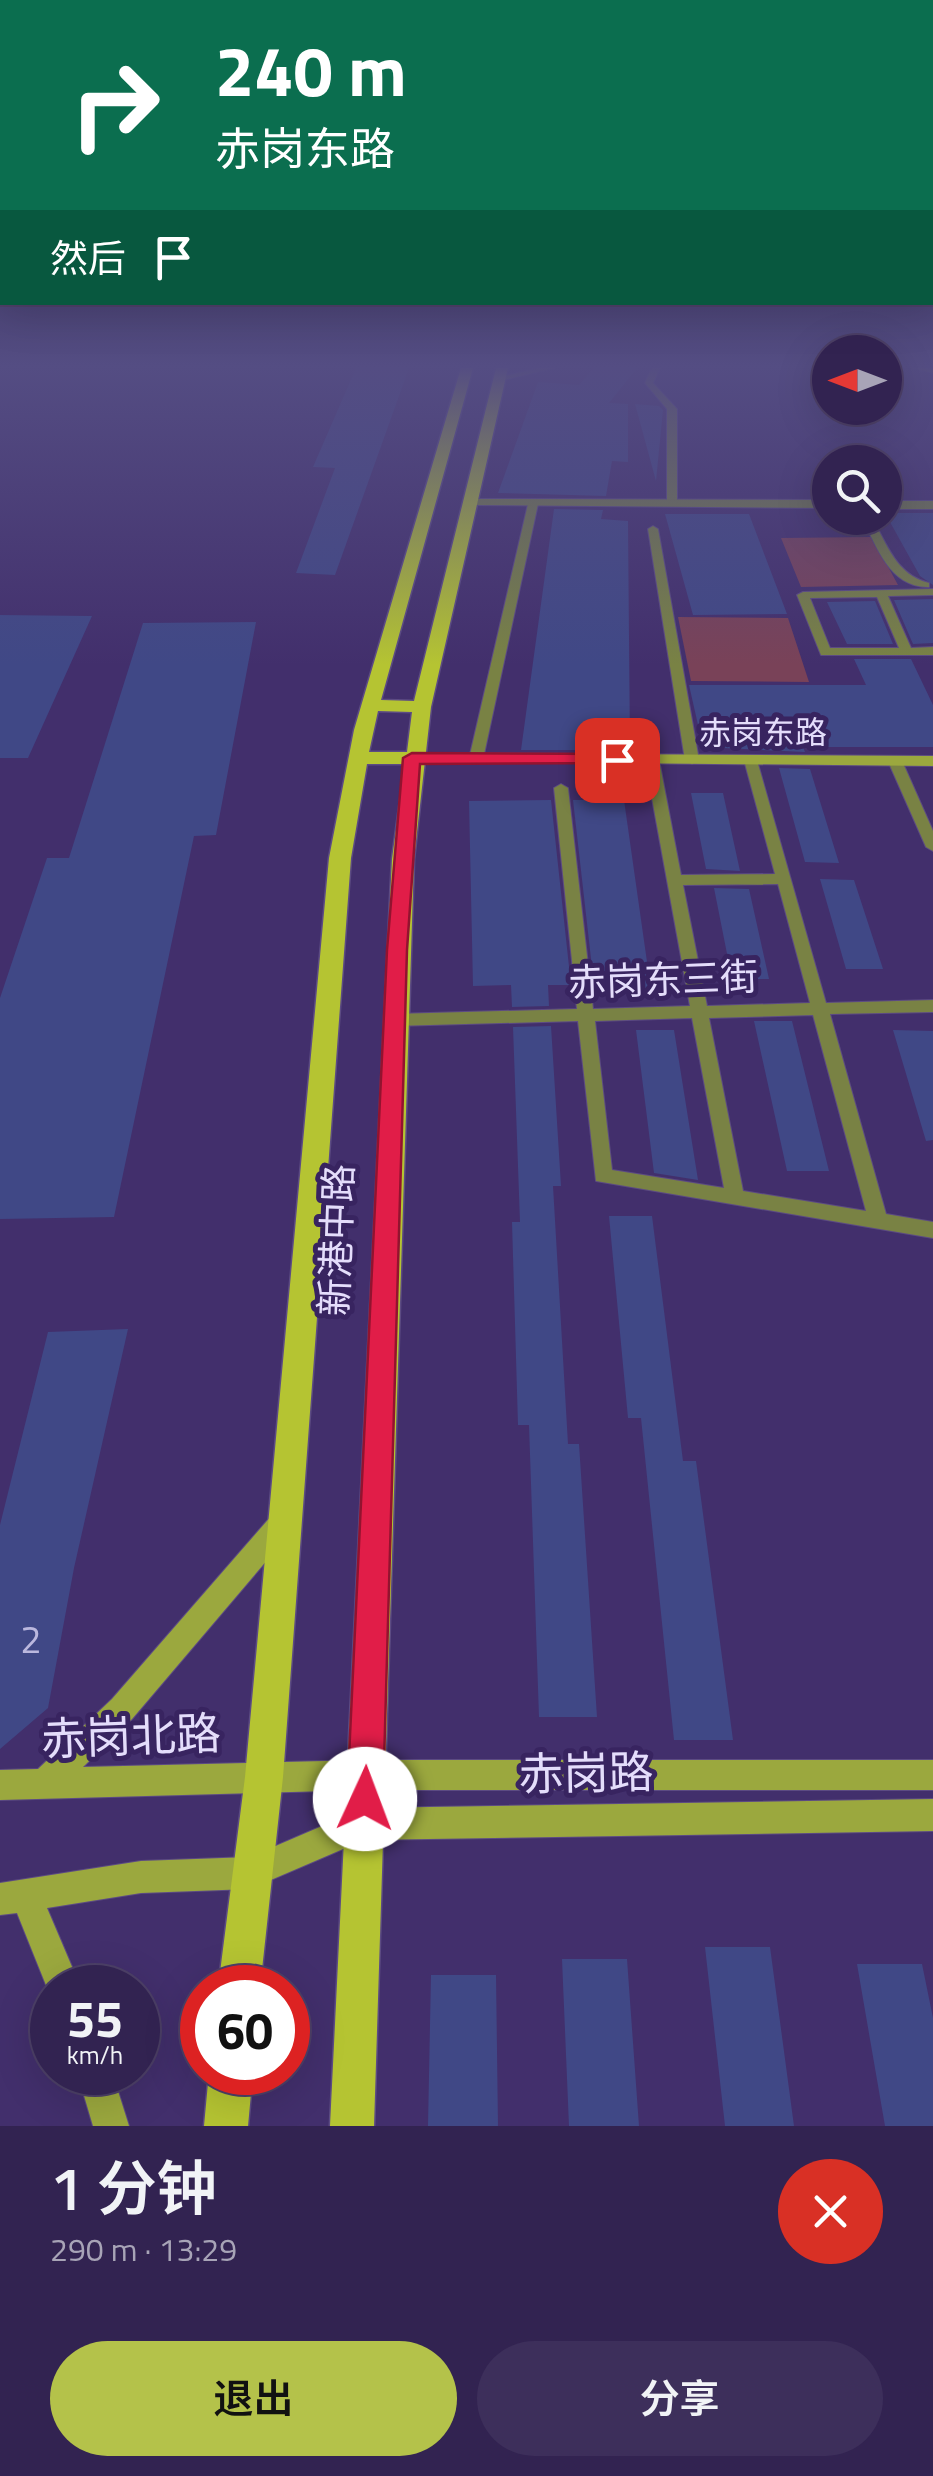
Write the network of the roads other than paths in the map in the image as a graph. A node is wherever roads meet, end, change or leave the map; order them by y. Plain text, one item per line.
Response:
1 (438, 467) edge
2 (478, 467) edge
3 (672, 467) edge
4 (672, 502) junction
5 (469, 503) junction
6 (533, 504) junction
7 (812, 504) edge
8 (933, 504) edge
9 (902, 505) edge
10 (653, 529) dead end
11 (878, 535) edge
12 (933, 589) edge
13 (880, 593) junction
14 (907, 652) junction
15 (933, 652) edge
16 (370, 705) junction
17 (422, 707) junction
18 (356, 758) junction
19 (412, 758) junction
20 (476, 759) junction
21 (652, 760) junction
22 (692, 760) junction
23 (752, 760) junction
24 (895, 761) junction
25 (933, 761) edge
26 (561, 788) dead end
27 (933, 847) edge
28 (785, 878) junction
29 (675, 880) junction
30 (933, 1006) edge
31 (820, 1008) junction
32 (701, 1012) junction
33 (584, 1015) junction
34 (394, 1020) junction
35 (735, 1198) junction
36 (878, 1222) junction
37 (933, 1230) edge
38 (286, 1518) junction
39 (366, 1775) junction
40 (933, 1775) edge
41 (264, 1778) junction
42 (45, 1784) junction
43 (0, 1785) edge
44 (933, 1815) edge
45 (364, 1824) junction
46 (250, 1873) junction
47 (14, 1898) edge
48 (51, 1965) edge
49 (242, 1965) edge
50 (101, 2095) edge
51 (229, 2095) edge
52 (111, 2126) edge
53 (226, 2126) edge
54 (352, 2126) edge

1 - 16 main road, 新港中路
2 - 5 main road, 新港中路
3 - 4 lane
4 - 6 street
4 - 7 street
5 - 6 street
5 - 17 main road, 新港中路
6 - 20 lane
8 - 9 street
10 - 22 lane
11 - 12 lane
12 - 13 lane
13 - 14 lane
13 - 14 lane
14 - 15 lane
16 - 17 main road
16 - 18 main road, 新港中路
17 - 19 main road, 新港中路
18 - 19 main road
18 - 38 main road, 新港中路
19 - 20 main road, 赤岗东路
19 - 34 main road, 新港中路
20 - 21 main road, 赤岗东路
21 - 22 main road, 赤岗东路
21 - 29 lane
22 - 23 main road, 赤岗东路
23 - 24 main road, 赤岗东路
23 - 28 lane
24 - 25 main road, 赤岗东路
24 - 27 lane
26 - 33 lane
28 - 29 lane
28 - 31 lane
29 - 32 lane
30 - 31 lane, 赤岗东三街
31 - 32 lane, 赤岗东三街
31 - 36 lane
32 - 33 lane, 赤岗东三街
32 - 35 lane
33 - 34 lane, 赤岗东三街
33 - 35 lane
34 - 39 main road, 新港中路
35 - 36 lane
36 - 37 lane
38 - 41 main road, 新港中路
38 - 42 main road
39 - 40 main road, 赤岗路
39 - 41 main road, 赤岗路
39 - 45 main road, 新港中路
41 - 42 main road, 赤岗北路
41 - 46 main road, 新港中路
42 - 43 main road, 赤岗北路
44 - 45 main road, 赤岗路
45 - 46 main road, 赤岗路
45 - 54 main road, 新港中路
46 - 47 main road
46 - 49 main road, 新港中路
47 - 48 main road
50 - 52 main road
51 - 53 main road

